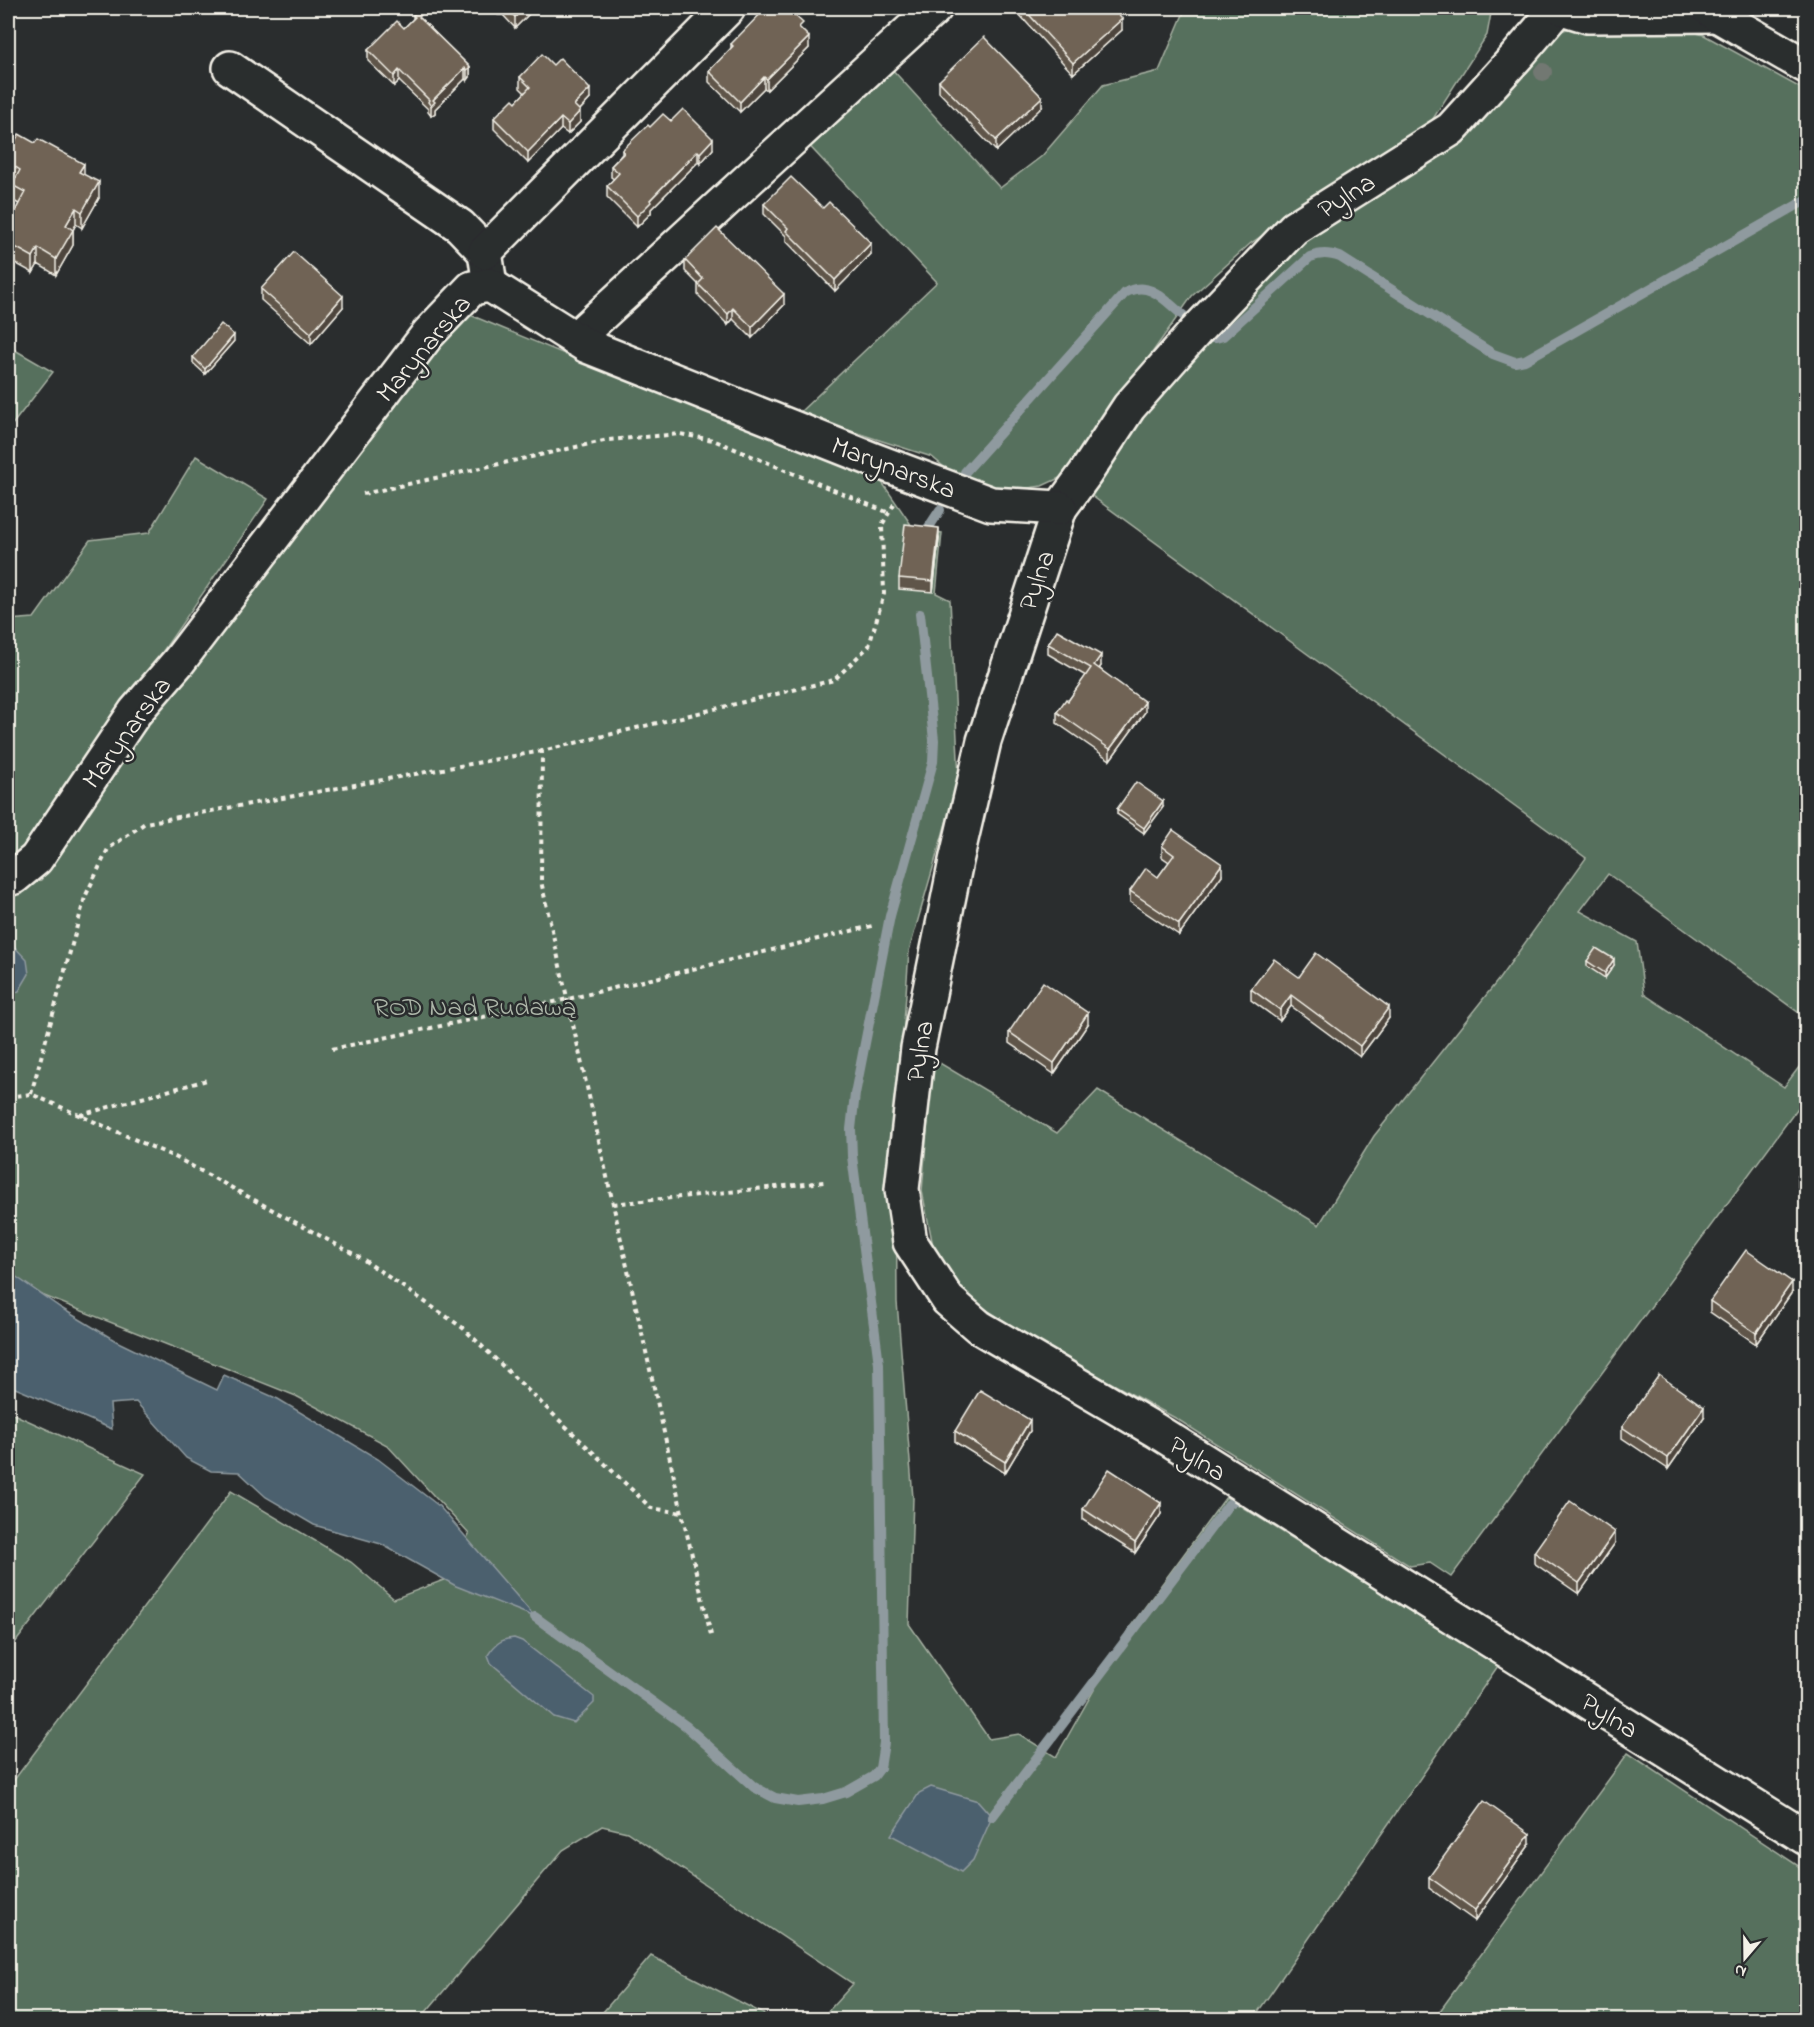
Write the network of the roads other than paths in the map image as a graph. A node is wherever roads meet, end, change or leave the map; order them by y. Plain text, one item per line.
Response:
1 (728, 8) edge
2 (935, 8) edge
3 (1560, 8) edge
4 (1713, 11) edge
5 (1806, 66) edge
6 (230, 68) dead end
7 (485, 252) junction
8 (490, 285) junction
9 (575, 339) junction
10 (1060, 508) junction
11 (8, 879) edge
12 (1806, 1839) edge

1 - 7 street
2 - 9 street
3 - 4 street
3 - 10 street, Pylna
4 - 5 street
6 - 7 street
7 - 8 street
8 - 9 street, Marynarska
8 - 11 street, Marynarska
9 - 10 street, Marynarska
10 - 12 street, Pylna

